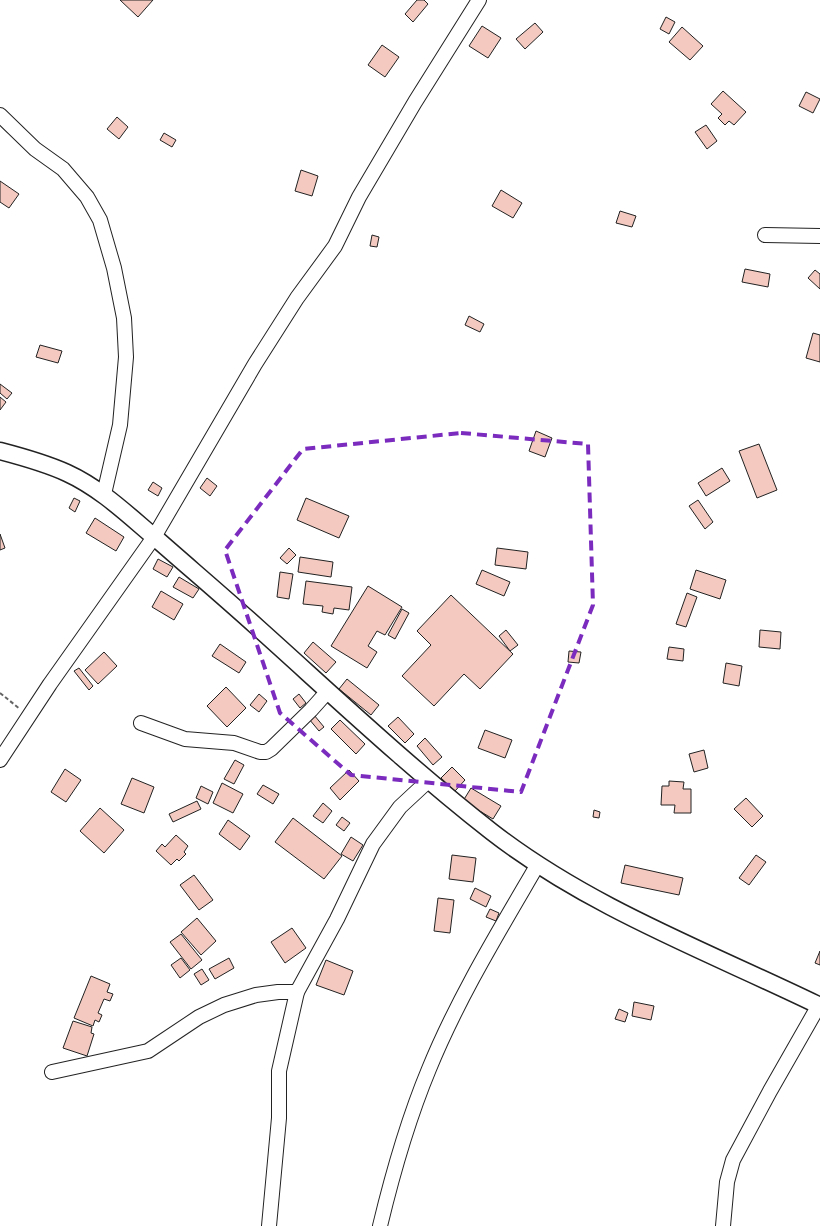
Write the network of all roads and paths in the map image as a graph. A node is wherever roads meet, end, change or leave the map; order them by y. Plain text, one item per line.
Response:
1 (480, 0) edge
2 (0, 115) edge
3 (765, 235) dead end
4 (820, 236) edge
5 (0, 451) edge
6 (104, 494) junction
7 (154, 537) junction
8 (328, 691) junction
9 (0, 693) edge
10 (29, 716) junction
11 (141, 723) dead end
12 (0, 760) edge
13 (428, 781) junction
14 (538, 864) junction
15 (297, 992) junction
16 (819, 1005) edge
17 (52, 1072) dead end
18 (269, 1226) edge
19 (380, 1226) edge
20 (723, 1226) edge

1 - 7 street
2 - 6 street
3 - 4 street
5 - 6 main road
6 - 7 main road
7 - 8 main road
7 - 10 street
8 - 11 street
8 - 13 main road
9 - 10 path
10 - 12 street
13 - 14 main road
13 - 15 street
14 - 16 main road
14 - 19 street
15 - 17 street
15 - 18 street
16 - 20 street

